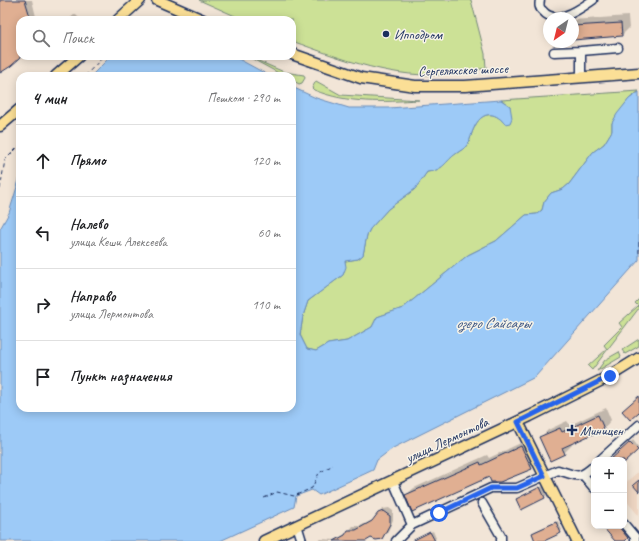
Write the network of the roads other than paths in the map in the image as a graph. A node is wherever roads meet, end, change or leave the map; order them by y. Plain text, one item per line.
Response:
1 (140, 0) edge
2 (157, 0) edge
3 (540, 0) edge
4 (593, 0) edge
5 (122, 16) edge
6 (194, 16) edge
7 (618, 48) dead end
8 (581, 51) junction
9 (554, 52) dead end
10 (296, 55) edge
11 (74, 60) edge
12 (61, 72) edge
13 (639, 73) edge
14 (582, 77) junction
15 (16, 112) edge
16 (0, 126) edge
17 (639, 358) edge
18 (518, 422) junction
19 (639, 425) edge
20 (603, 457) edge
21 (591, 468) edge
22 (583, 475) junction
23 (544, 476) junction
24 (392, 480) junction
25 (591, 484) edge
26 (482, 503) dead end
27 (297, 525) junction
28 (412, 525) junction
29 (627, 528) edge
30 (264, 541) edge
31 (302, 541) edge
32 (396, 541) edge
33 (502, 541) edge
34 (577, 541) edge
35 (635, 541) edge

1 - 5 main road
2 - 6 main road
3 - 4 lane
7 - 8 lane
8 - 9 lane
8 - 14 lane
10 - 14 main road, Сергеляхское шоссе
11 - 12 main road
13 - 14 main road, Сергеляхское шоссе
15 - 16 main road
17 - 18 main road, улица Лермонтова
18 - 23 main road
18 - 24 main road, улица Лермонтова
19 - 20 lane
21 - 22 lane
22 - 23 lane
22 - 25 lane
23 - 28 lane
23 - 34 main road
24 - 27 main road, улица Лермонтова
24 - 28 lane
26 - 33 lane
27 - 30 main road, улица Лермонтова
27 - 31 lane
28 - 32 lane
29 - 35 lane

